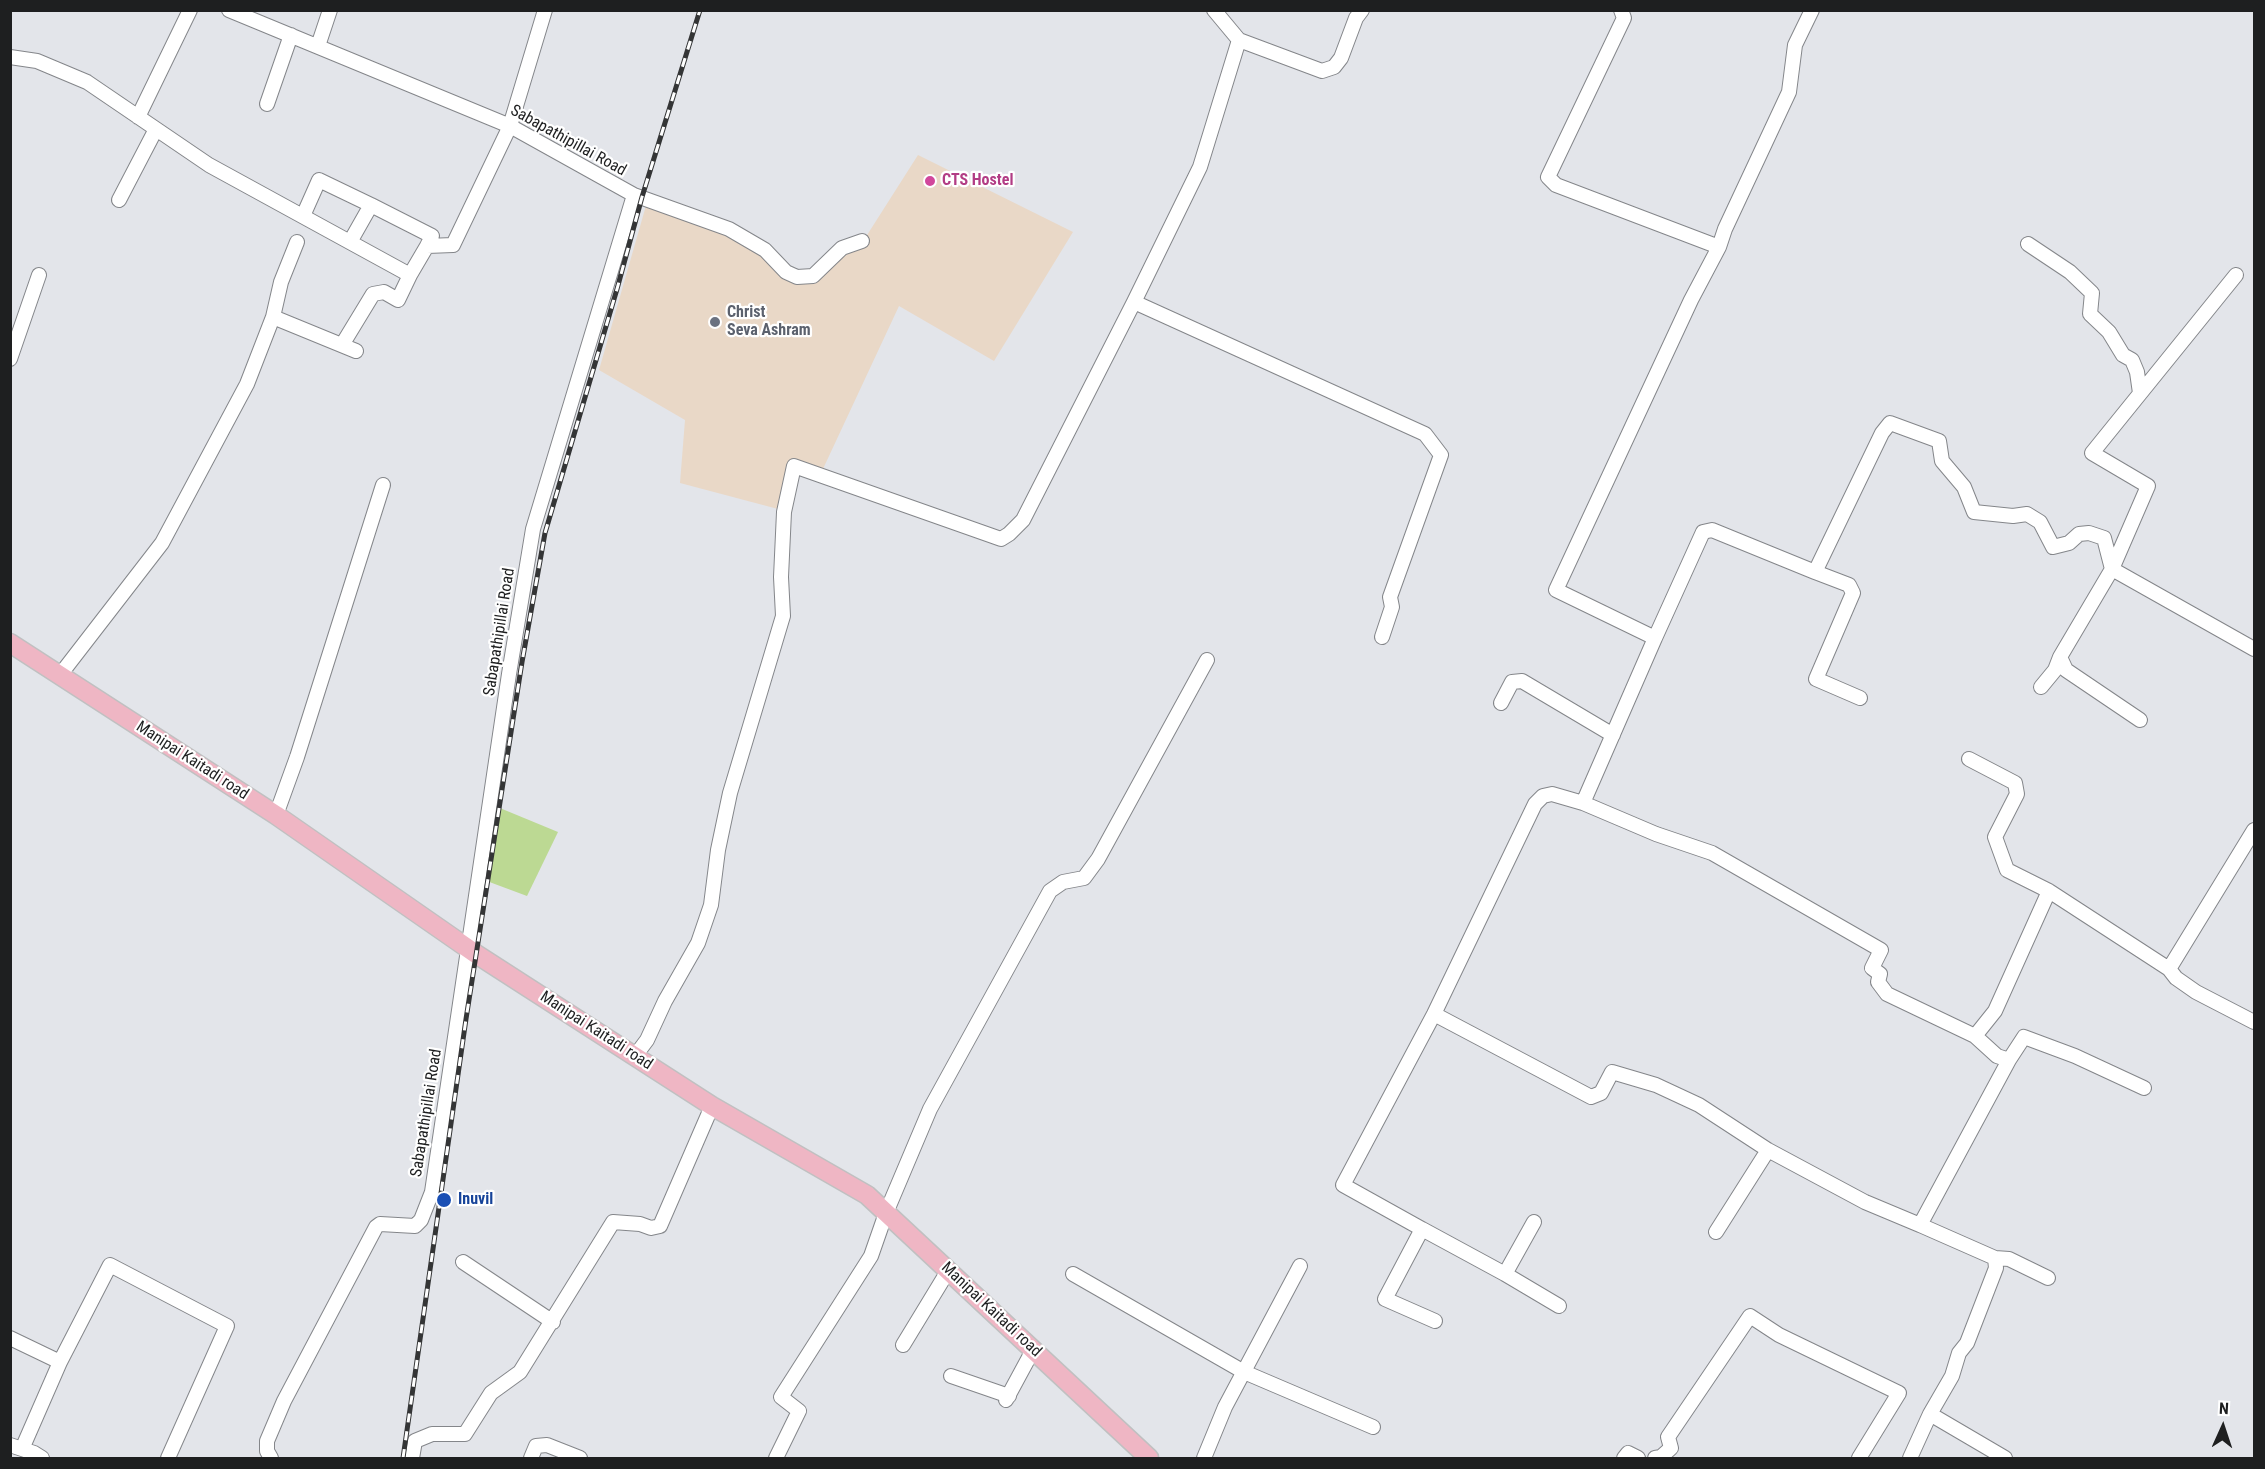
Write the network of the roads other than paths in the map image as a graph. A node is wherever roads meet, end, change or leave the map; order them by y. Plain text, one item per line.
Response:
1 (190, 10) edge
2 (229, 10) edge
3 (330, 10) edge
4 (545, 10) edge
5 (1214, 10) edge
6 (1362, 10) edge
7 (1621, 10) edge
8 (1812, 10) edge
9 (291, 35) junction
10 (1239, 40) junction
11 (318, 46) junction
12 (10, 57) edge
13 (267, 104) dead end
14 (138, 117) junction
15 (510, 126) junction
16 (156, 129) junction
17 (634, 195) junction
18 (119, 200) dead end
19 (371, 205) junction
20 (303, 216) junction
21 (862, 241) dead end
22 (297, 242) dead end
23 (350, 242) junction
24 (2028, 244) dead end
25 (428, 246) junction
26 (1719, 247) junction
27 (39, 275) dead end
28 (410, 275) junction
29 (2236, 275) dead end
30 (1134, 302) junction
31 (273, 317) junction
32 (342, 345) junction
33 (356, 351) dead end
34 (10, 359) edge
35 (2140, 393) junction
36 (382, 485) dead end
37 (2112, 569) junction
38 (1815, 572) junction
39 (1382, 637) dead end
40 (1655, 638) junction
41 (10, 643) edge
42 (2254, 649) edge
43 (2060, 657) junction
44 (1207, 660) dead end
45 (60, 675) junction
46 (2041, 687) dead end
47 (1860, 698) dead end
48 (1501, 703) dead end
49 (2140, 720) dead end
50 (1612, 735) junction
51 (1969, 759) dead end
52 (1583, 803) junction
53 (276, 815) junction
54 (2254, 830) edge
55 (2049, 891) junction
56 (469, 950) junction
57 (2169, 969) junction
58 (1434, 1014) junction
59 (2254, 1022) edge
60 (1974, 1036) junction
61 (635, 1056) junction
62 (2009, 1060) junction
63 (2144, 1088) dead end
64 (712, 1106) junction
65 (1768, 1150) junction
66 (886, 1213) junction
67 (1534, 1222) dead end
68 (1920, 1225) junction
69 (1422, 1229) junction
70 (1716, 1232) dead end
71 (1995, 1258) junction
72 (463, 1262) dead end
73 (1300, 1266) dead end
74 (948, 1271) junction
75 (1073, 1274) dead end
76 (1505, 1274) junction
77 (2048, 1278) dead end
78 (1559, 1306) dead end
79 (1435, 1321) dead end
80 (553, 1322) junction
81 (10, 1338) edge
82 (903, 1345) dead end
83 (1033, 1350) junction
84 (60, 1362) junction
85 (1244, 1372) junction
86 (951, 1376) dead end
87 (1930, 1414) junction
88 (1373, 1427) dead end
89 (16, 1447) edge
90 (1145, 1457) edge
91 (42, 1458) edge
92 (168, 1458) edge
93 (271, 1458) edge
94 (412, 1458) edge
95 (531, 1458) edge
96 (580, 1458) edge
97 (776, 1458) edge
98 (1204, 1458) edge
99 (1624, 1458) edge
100 (1638, 1458) edge
101 (1655, 1458) edge
102 (1859, 1458) edge
103 (1910, 1458) edge
104 (2005, 1458) edge

1 - 14 street
2 - 9 street, Sabapathipillai Road
3 - 11 street
4 - 15 street
5 - 10 street
6 - 10 street
7 - 26 street
8 - 26 street
9 - 11 street, Sabapathipillai Road
9 - 13 street
10 - 30 street
11 - 15 street, Sabapathipillai Road
12 - 14 street
14 - 16 street
15 - 17 street, Sabapathipillai Road
15 - 25 street
16 - 18 street
16 - 20 street
17 - 21 street
17 - 56 street, Sabapathipillai Road
19 - 20 street
19 - 23 street
19 - 25 street
20 - 23 street
22 - 31 street
23 - 28 street
24 - 35 street
25 - 28 street
26 - 40 street
27 - 34 street
28 - 32 street
29 - 35 street
30 - 39 street
30 - 61 street
31 - 32 street
31 - 45 street
32 - 33 street
35 - 37 street
36 - 53 street
37 - 38 street
37 - 42 street
37 - 43 street
38 - 40 street
38 - 47 street
40 - 50 street
41 - 45 main road, Manipai Kaitadi road
43 - 46 street
43 - 49 street
44 - 66 street
45 - 53 main road, Manipai Kaitadi road
48 - 50 street
50 - 52 street
51 - 55 street
52 - 58 street
52 - 60 street
53 - 56 main road, Manipai Kaitadi road
54 - 57 street
55 - 57 street
55 - 60 street
56 - 61 main road, Manipai Kaitadi road
56 - 93 street, Sabapathipillai Road
57 - 59 street
58 - 65 street
58 - 69 street
60 - 62 street
61 - 64 main road, Manipai Kaitadi road
62 - 63 street
62 - 68 street
64 - 66 main road, Manipai Kaitadi road
64 - 80 street
65 - 68 street
65 - 70 street
66 - 74 main road, Manipai Kaitadi road
66 - 97 street
67 - 76 street
68 - 71 street
69 - 76 street
69 - 79 street
71 - 77 street
71 - 87 street
72 - 80 street
73 - 85 street
74 - 82 street
74 - 83 main road, Manipai Kaitadi road
75 - 85 street
76 - 78 street
80 - 94 street
81 - 84 street
83 - 86 street
83 - 90 main road, Manipai Kaitadi road
84 - 89 street
84 - 92 street
85 - 88 street
85 - 98 street
87 - 103 street
87 - 104 street
89 - 91 street
95 - 96 street
99 - 100 street
101 - 102 street

